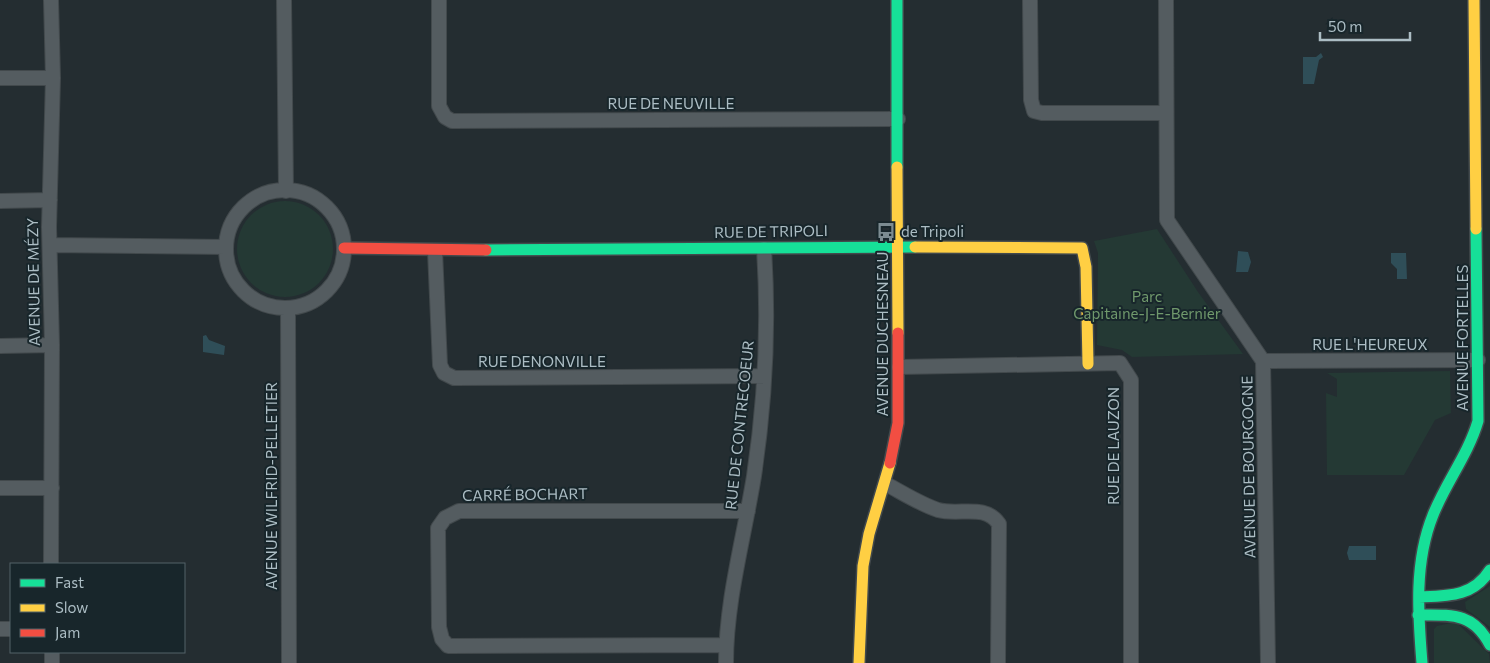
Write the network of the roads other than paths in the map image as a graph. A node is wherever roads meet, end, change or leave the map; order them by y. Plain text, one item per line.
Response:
1 (51, 0) edge
2 (284, 0) edge
3 (439, 0) edge
4 (897, 0) edge
5 (1030, 0) edge
6 (1166, 0) edge
7 (1474, 0) edge
8 (0, 78) edge
9 (53, 78) junction
10 (1166, 113) junction
11 (898, 119) junction
12 (286, 191) junction
13 (50, 200) junction
14 (0, 201) edge
15 (50, 245) junction
16 (226, 247) junction
17 (344, 248) junction
18 (764, 249) junction
19 (898, 249) junction
20 (435, 251) junction
21 (288, 309) junction
22 (52, 345) junction
23 (0, 346) edge
24 (1478, 360) junction
25 (1263, 361) junction
26 (1088, 364) junction
27 (900, 367) junction
28 (764, 376) junction
29 (886, 484) junction
30 (0, 488) edge
31 (52, 488) junction
32 (748, 511) junction
33 (51, 563) edge
34 (1490, 570) edge
35 (1419, 597) junction
36 (1418, 615) junction
37 (726, 645) junction
38 (1490, 645) edge
39 (289, 663) edge
40 (726, 663) edge
41 (859, 663) edge
42 (998, 663) edge
43 (1131, 663) edge
44 (1268, 663) edge
45 (1422, 663) edge

1 - 9 street, AVENUE DE MÉZY
2 - 12 street
3 - 11 street, RUE DE NEUVILLE
4 - 11 main road, AVENUE DUCHESNEAU
5 - 10 street
6 - 10 street, AVENUE DE BOURGOGNE
7 - 24 main road, AVENUE FORTELLES
8 - 9 street
9 - 13 street, AVENUE DE MÉZY
10 - 25 street, AVENUE DE BOURGOGNE
11 - 19 main road, AVENUE DUCHESNEAU
12 - 16 street
12 - 17 street
13 - 14 street
13 - 15 street, AVENUE DE MÉZY
15 - 16 street
15 - 22 street, AVENUE DE MÉZY
16 - 21 street
17 - 20 main road, RUE DE TRIPOLI
17 - 21 street
18 - 19 main road, RUE DE TRIPOLI
18 - 20 main road, RUE DE TRIPOLI
18 - 28 street, RUE DE CONTRECOEUR
19 - 26 main road, RUE DE TRIPOLI
19 - 27 main road, AVENUE DUCHESNEAU
20 - 28 street, RUE DENONVILLE
21 - 39 street, AVENUE WILFRID-PELLETIER
22 - 23 street
22 - 31 street, AVENUE DE MÉZY
24 - 25 street, RUE L'HEUREUX
24 - 35 main road, AVENUE FORTELLES
25 - 44 street, AVENUE DE BOURGOGNE
26 - 27 street, RUE DE LAUZON
26 - 43 street, RUE DE LAUZON
27 - 29 main road, AVENUE DUCHESNEAU
28 - 32 street, RUE DE CONTRECOEUR
29 - 41 main road, AVENUE DUCHESNEAU
29 - 42 street
30 - 31 street
31 - 33 street, AVENUE DE MÉZY
32 - 37 street, RUE DE CONTRECOEUR
32 - 37 street, CARRÉ BOCHART
34 - 35 main road
35 - 36 main road, AVENUE FORTELLES
36 - 38 main road
36 - 45 main road, AVENUE FORTELLES
37 - 40 street, RUE DE CONTRECOEUR

